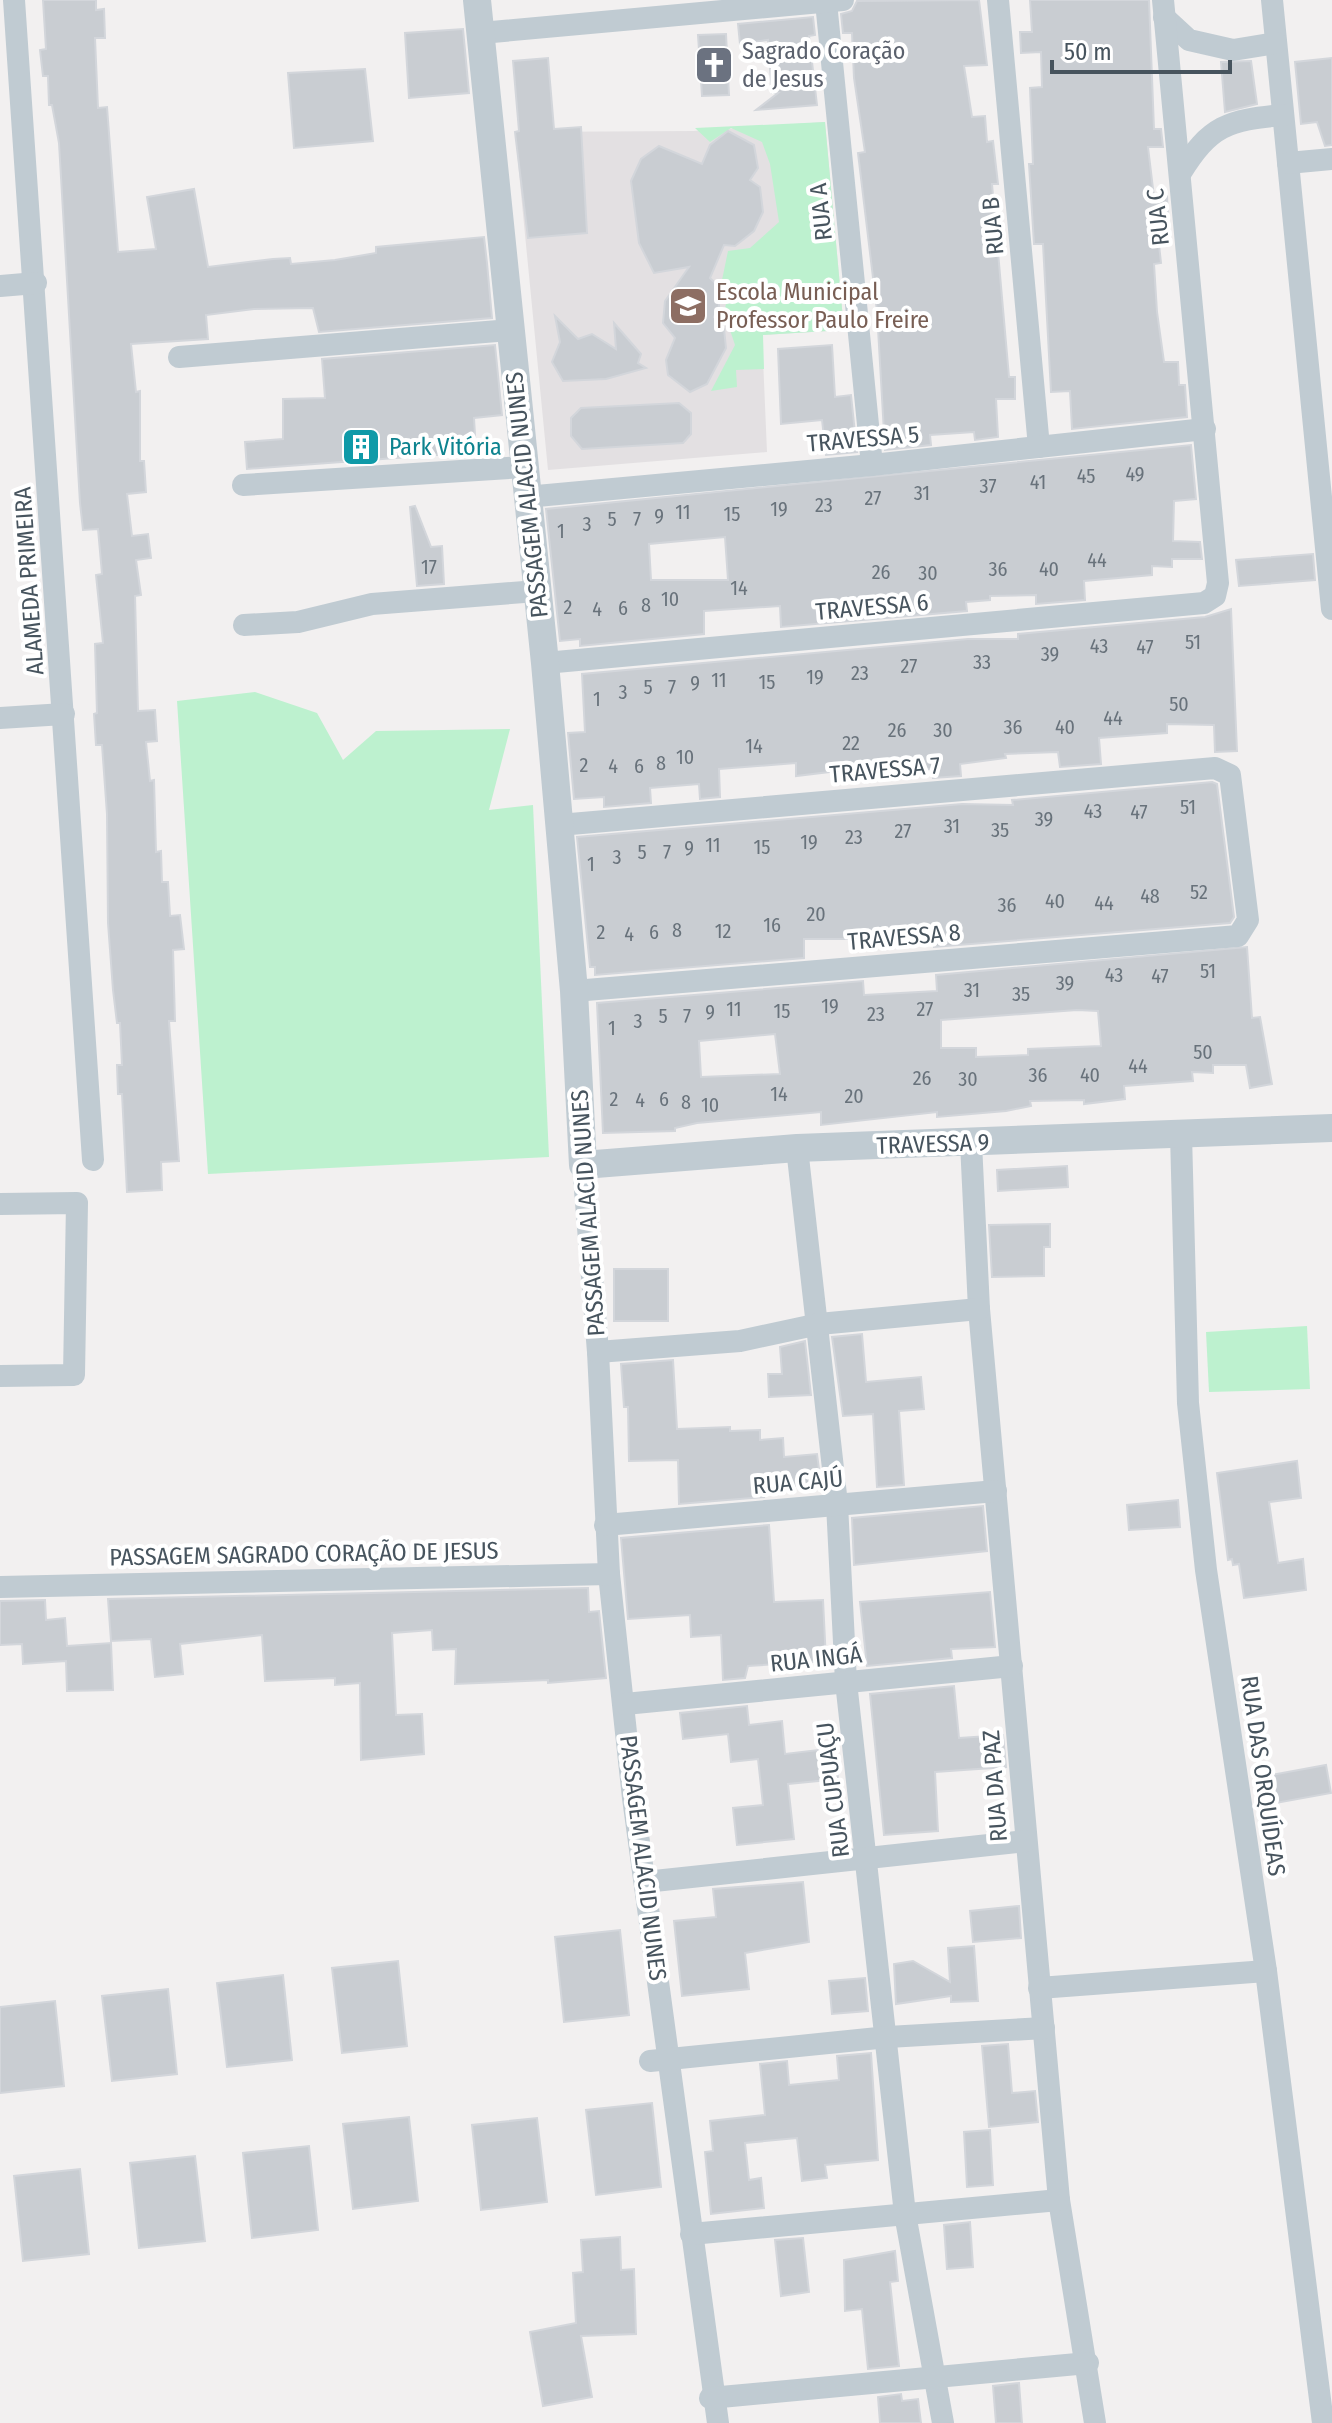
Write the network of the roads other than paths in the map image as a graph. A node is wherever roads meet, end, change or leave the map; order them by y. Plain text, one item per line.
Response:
1 (14, 0) edge
2 (477, 0) edge
3 (998, 0) edge
4 (1272, 0) edge
5 (834, 1) edge
6 (1164, 8) edge
7 (481, 33) junction
8 (1276, 43) junction
9 (1283, 115) junction
10 (1332, 159) edge
11 (1288, 163) junction
12 (1180, 174) junction
13 (36, 283) junction
14 (0, 286) edge
15 (511, 330) junction
16 (179, 357) dead end
17 (1205, 429) junction
18 (1039, 447) junction
19 (872, 465) junction
20 (524, 467) junction
21 (243, 485) dead end
22 (526, 497) junction
23 (537, 591) junction
24 (1332, 609) edge
25 (244, 625) dead end
26 (545, 663) junction
27 (64, 714) junction
28 (0, 718) edge
29 (559, 825) junction
30 (1238, 936) joint
31 (574, 991) junction
32 (1332, 1128) edge
33 (1181, 1134) junction
34 (971, 1143) junction
35 (797, 1148) junction
36 (93, 1160) dead end
37 (583, 1165) junction
38 (0, 1204) edge
39 (979, 1309) junction
40 (819, 1324) junction
41 (598, 1352) junction
42 (0, 1376) edge
43 (996, 1491) junction
44 (837, 1504) junction
45 (605, 1525) junction
46 (609, 1574) junction
47 (0, 1587) edge
48 (1012, 1666) junction
49 (846, 1682) junction
50 (625, 1704) junction
51 (1026, 1841) junction
52 (867, 1859) junction
53 (645, 1882) junction
54 (1266, 1971) junction
55 (1039, 1988) junction
56 (1044, 2028) junction
57 (888, 2037) junction
58 (660, 2061) junction
59 (1059, 2200) junction
60 (905, 2214) junction
61 (691, 2234) junction
62 (1088, 2363) junction
63 (937, 2376) junction
64 (713, 2398) junction
65 (718, 2423) edge
66 (943, 2423) edge
67 (1095, 2423) edge
68 (1323, 2423) edge

1 - 13 street, ALAMEDA PRIMEIRA
2 - 7 street, PASSAGEM ALACID NUNES
3 - 18 street, RUA B
4 - 8 street
5 - 7 street
5 - 19 street, RUA A
6 - 8 street
6 - 12 street, RUA C
7 - 15 street, PASSAGEM ALACID NUNES
8 - 9 street
9 - 11 street
9 - 12 street
10 - 11 street
11 - 24 street
12 - 17 street, RUA C
13 - 14 street
13 - 27 street, ALAMEDA PRIMEIRA
15 - 16 street
15 - 20 street, PASSAGEM ALACID NUNES
17 - 18 street, TRAVESSA 5
17 - 26 street, TRAVESSA 6
18 - 19 street, TRAVESSA 5
19 - 22 street, TRAVESSA 5
20 - 21 street
20 - 22 street, PASSAGEM ALACID NUNES
22 - 23 street, PASSAGEM ALACID NUNES
23 - 25 street
23 - 26 street, PASSAGEM ALACID NUNES
26 - 29 street, PASSAGEM ALACID NUNES
27 - 28 street
27 - 36 street, ALAMEDA PRIMEIRA
29 - 30 street, TRAVESSA 7
29 - 31 street, PASSAGEM ALACID NUNES
30 - 31 street, TRAVESSA 8
31 - 37 street, PASSAGEM ALACID NUNES
32 - 33 street, TRAVESSA 9
33 - 34 street, TRAVESSA 9
33 - 54 street, RUA DAS ORQUÍDEAS
34 - 35 street, TRAVESSA 9
34 - 39 street, RUA DA PAZ
35 - 37 street, TRAVESSA 9
35 - 40 street, RUA CUPUAÇU
37 - 41 street, PASSAGEM ALACID NUNES
38 - 42 street
39 - 40 street
39 - 43 street, RUA DA PAZ
40 - 41 street
40 - 44 street, RUA CUPUAÇU
41 - 45 street, PASSAGEM ALACID NUNES
43 - 44 street, RUA CAJÚ
43 - 48 street, RUA DA PAZ
44 - 45 street, RUA CAJÚ
44 - 49 street, RUA CUPUAÇU
45 - 46 street, PASSAGEM ALACID NUNES
46 - 47 street, PASSAGEM SAGRADO CORAÇÃO DE JESUS
46 - 50 street, PASSAGEM ALACID NUNES
48 - 49 street, RUA INGÁ
48 - 51 street, RUA DA PAZ
49 - 50 street, RUA INGÁ
49 - 52 street, RUA CUPUAÇU
50 - 53 street, PASSAGEM ALACID NUNES
51 - 52 street
51 - 55 street, RUA DA PAZ
52 - 53 street
52 - 57 street, RUA CUPUAÇU
53 - 58 street, PASSAGEM ALACID NUNES
54 - 55 street
54 - 68 street, RUA DAS ORQUÍDEAS
55 - 56 street, RUA DA PAZ
56 - 57 street
56 - 59 street, RUA DA PAZ
57 - 58 street
57 - 60 street, RUA CUPUAÇU
58 - 61 street, PASSAGEM ALACID NUNES
59 - 60 street
59 - 62 street, RUA DA PAZ
60 - 61 street
60 - 63 street, RUA CUPUAÇU
61 - 64 street, PASSAGEM ALACID NUNES
62 - 63 street
62 - 67 street, RUA DA PAZ
63 - 64 street
63 - 66 street, RUA CUPUAÇU
64 - 65 street, PASSAGEM ALACID NUNES

